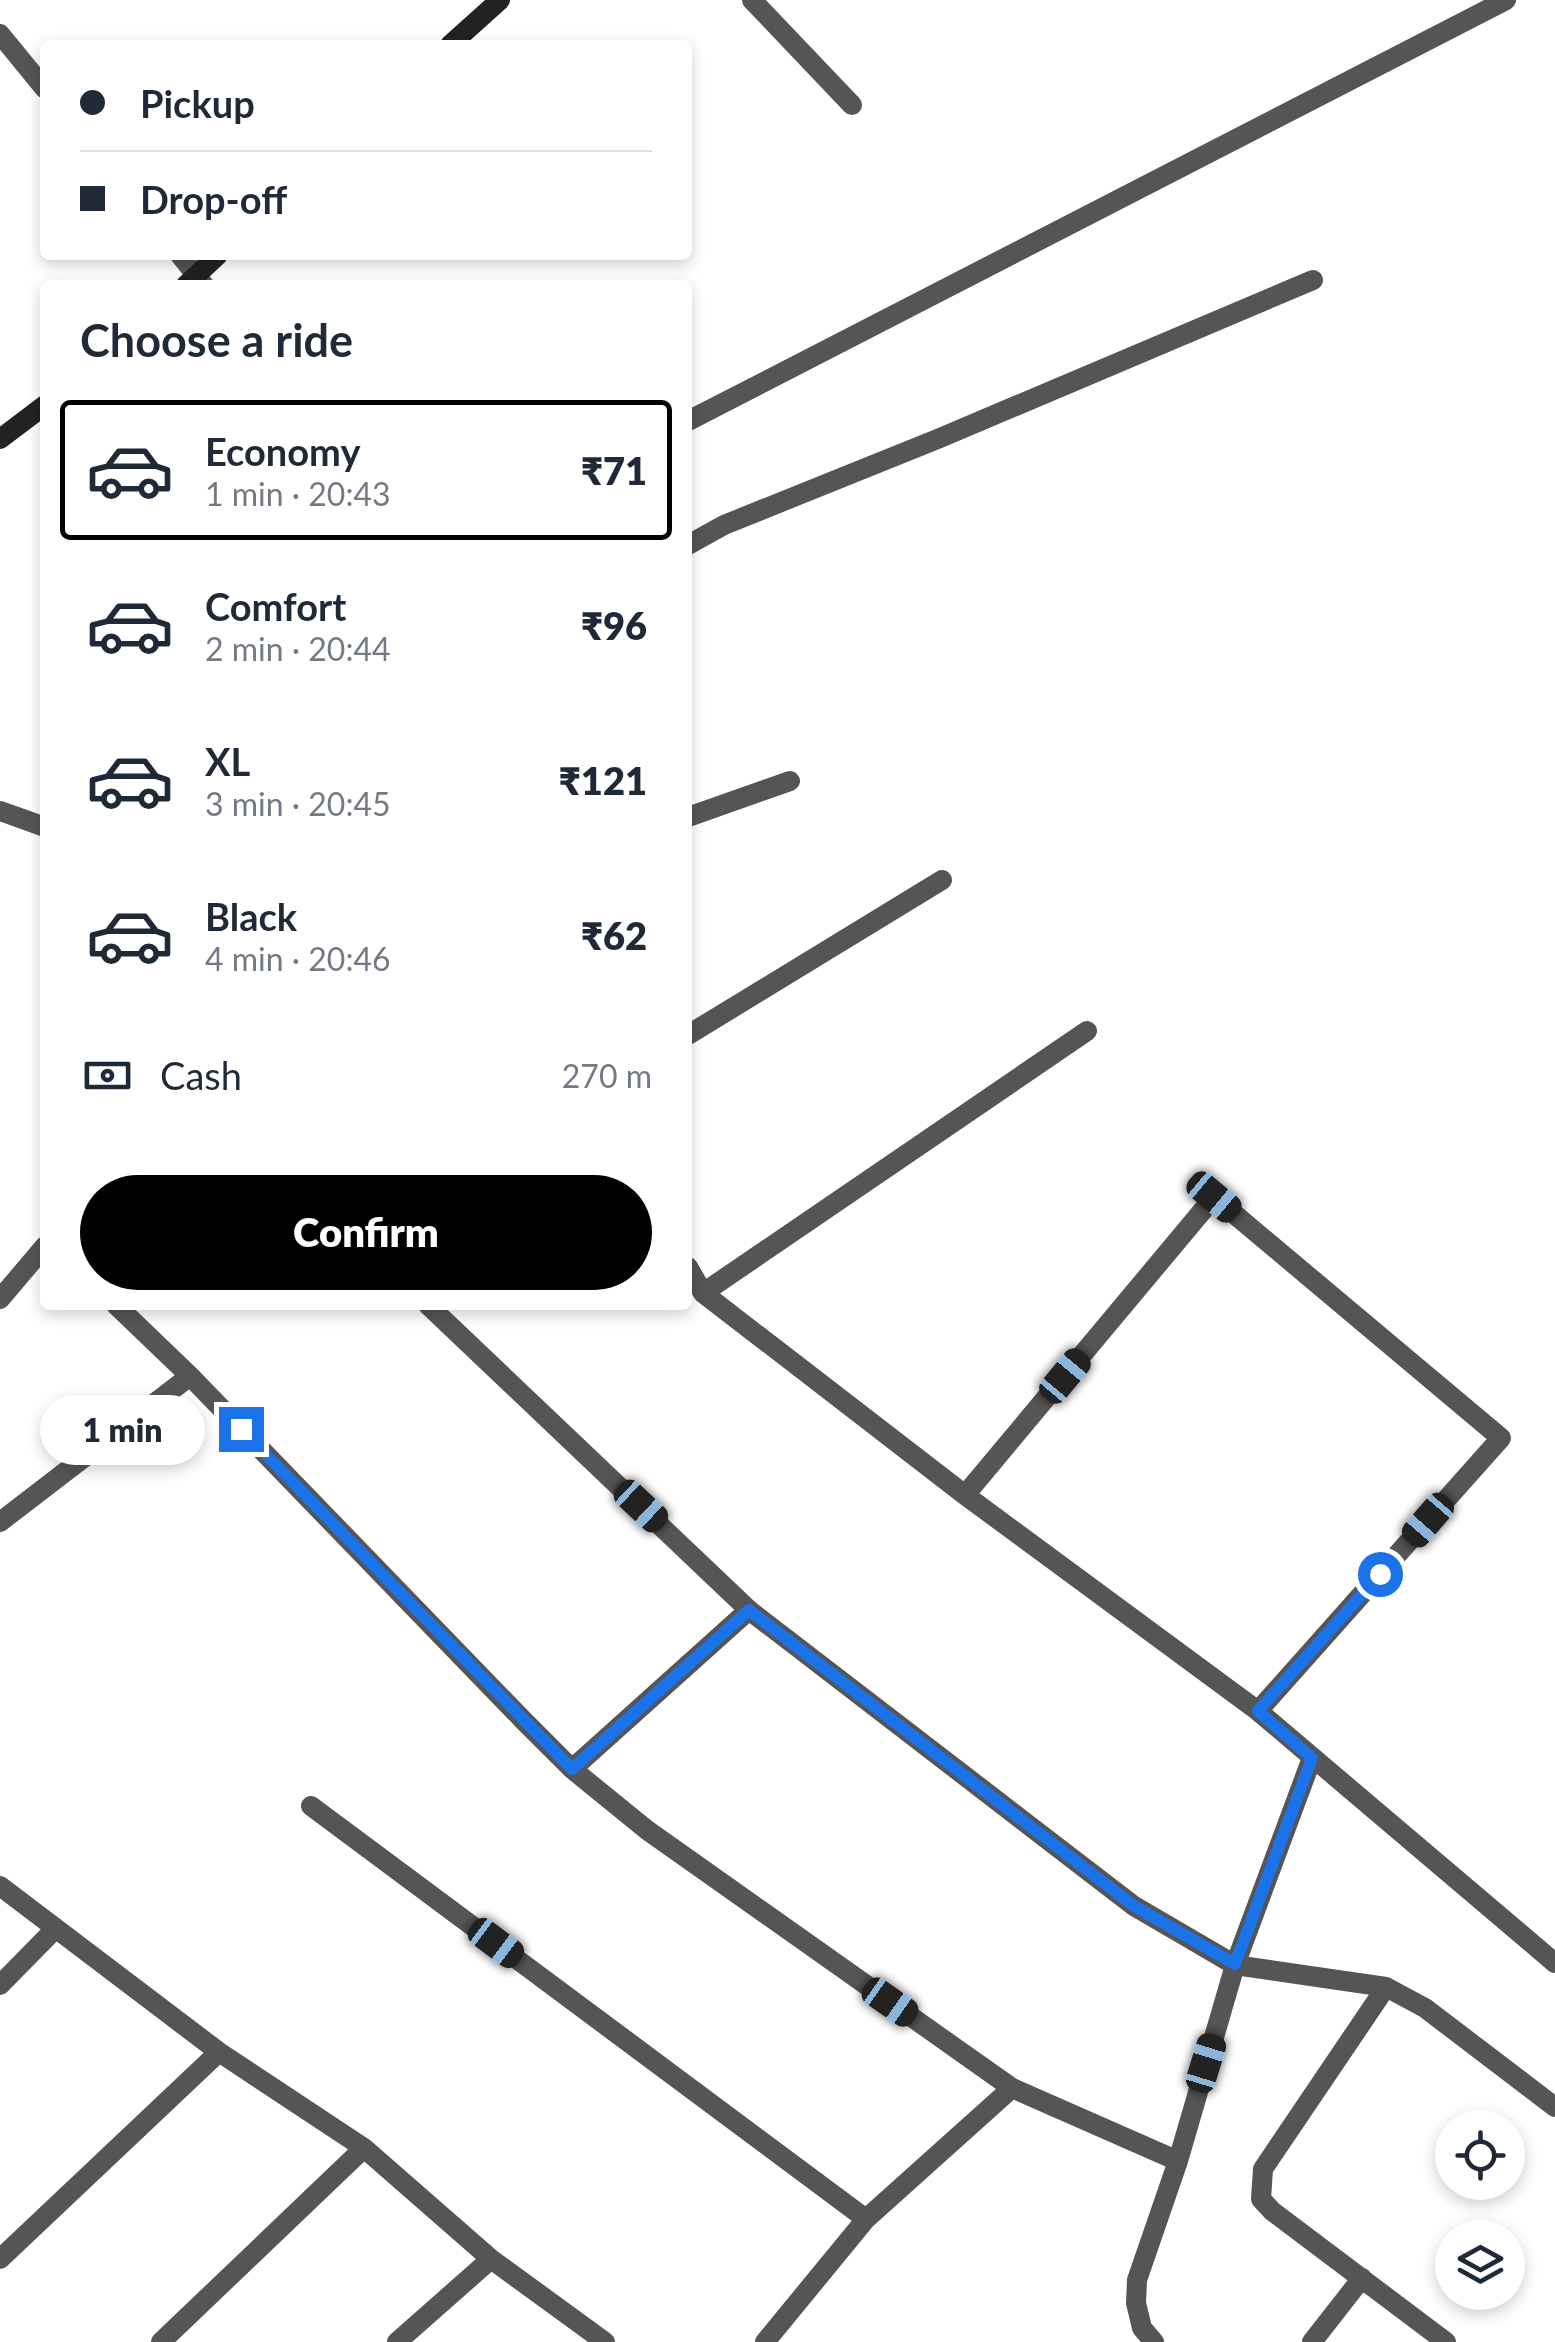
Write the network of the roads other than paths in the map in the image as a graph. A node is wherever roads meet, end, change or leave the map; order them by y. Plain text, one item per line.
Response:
1 (500, 0) edge
2 (752, 0) edge
3 (1506, 0) edge
4 (0, 34) edge
5 (456, 40) edge
6 (40, 84) edge
7 (852, 105) dead end
8 (214, 260) edge
9 (198, 280) edge
10 (1314, 280) dead end
11 (40, 409) edge
12 (692, 418) edge
13 (0, 439) edge
14 (692, 543) edge
15 (790, 781) dead end
16 (0, 811) edge
17 (692, 816) edge
18 (40, 826) edge
19 (942, 880) dead end
20 (1087, 1031) dead end
21 (692, 1033) edge
22 (40, 1252) edge
23 (692, 1274) edge
24 (703, 1293) junction
25 (0, 1299) edge
26 (121, 1310) edge
27 (433, 1310) edge
28 (190, 1376) junction
29 (965, 1495) junction
30 (0, 1522) edge
31 (749, 1610) junction
32 (1258, 1711) junction
33 (1312, 1758) junction
34 (572, 1769) junction
35 (311, 1806) dead end
36 (0, 1886) edge
37 (54, 1930) junction
38 (1555, 1963) edge
39 (1235, 1964) junction
40 (0, 1985) edge
41 (1386, 1986) junction
42 (219, 2052) junction
43 (1012, 2088) junction
44 (1555, 2107) edge
45 (364, 2148) junction
46 (1178, 2161) junction
47 (866, 2218) junction
48 (490, 2259) junction
49 (0, 2260) edge
50 (1362, 2278) junction
51 (160, 2342) edge
52 (398, 2342) edge
53 (605, 2342) edge
54 (765, 2342) edge
55 (1154, 2342) edge
56 (1312, 2342) edge
57 (1446, 2342) edge

1 - 5 street
2 - 7 street
3 - 12 street
4 - 6 street
8 - 9 street
10 - 14 street
11 - 13 street
15 - 17 street
16 - 18 street
19 - 21 street
20 - 24 street
22 - 25 street
23 - 24 street
24 - 29 street
26 - 28 street
27 - 31 street
28 - 30 street
28 - 34 street
29 - 32 street
29 - 32 street
31 - 34 street
31 - 39 street
32 - 33 street
33 - 38 street
33 - 39 street
34 - 43 street
35 - 47 street
36 - 37 street
37 - 40 street
37 - 42 street
39 - 41 street
39 - 46 street
41 - 44 street
41 - 50 street
42 - 45 street
42 - 49 street
43 - 46 street
43 - 47 street
45 - 48 street
45 - 51 street
46 - 55 street
47 - 54 street
48 - 52 street
48 - 53 street
50 - 56 street
50 - 57 street

